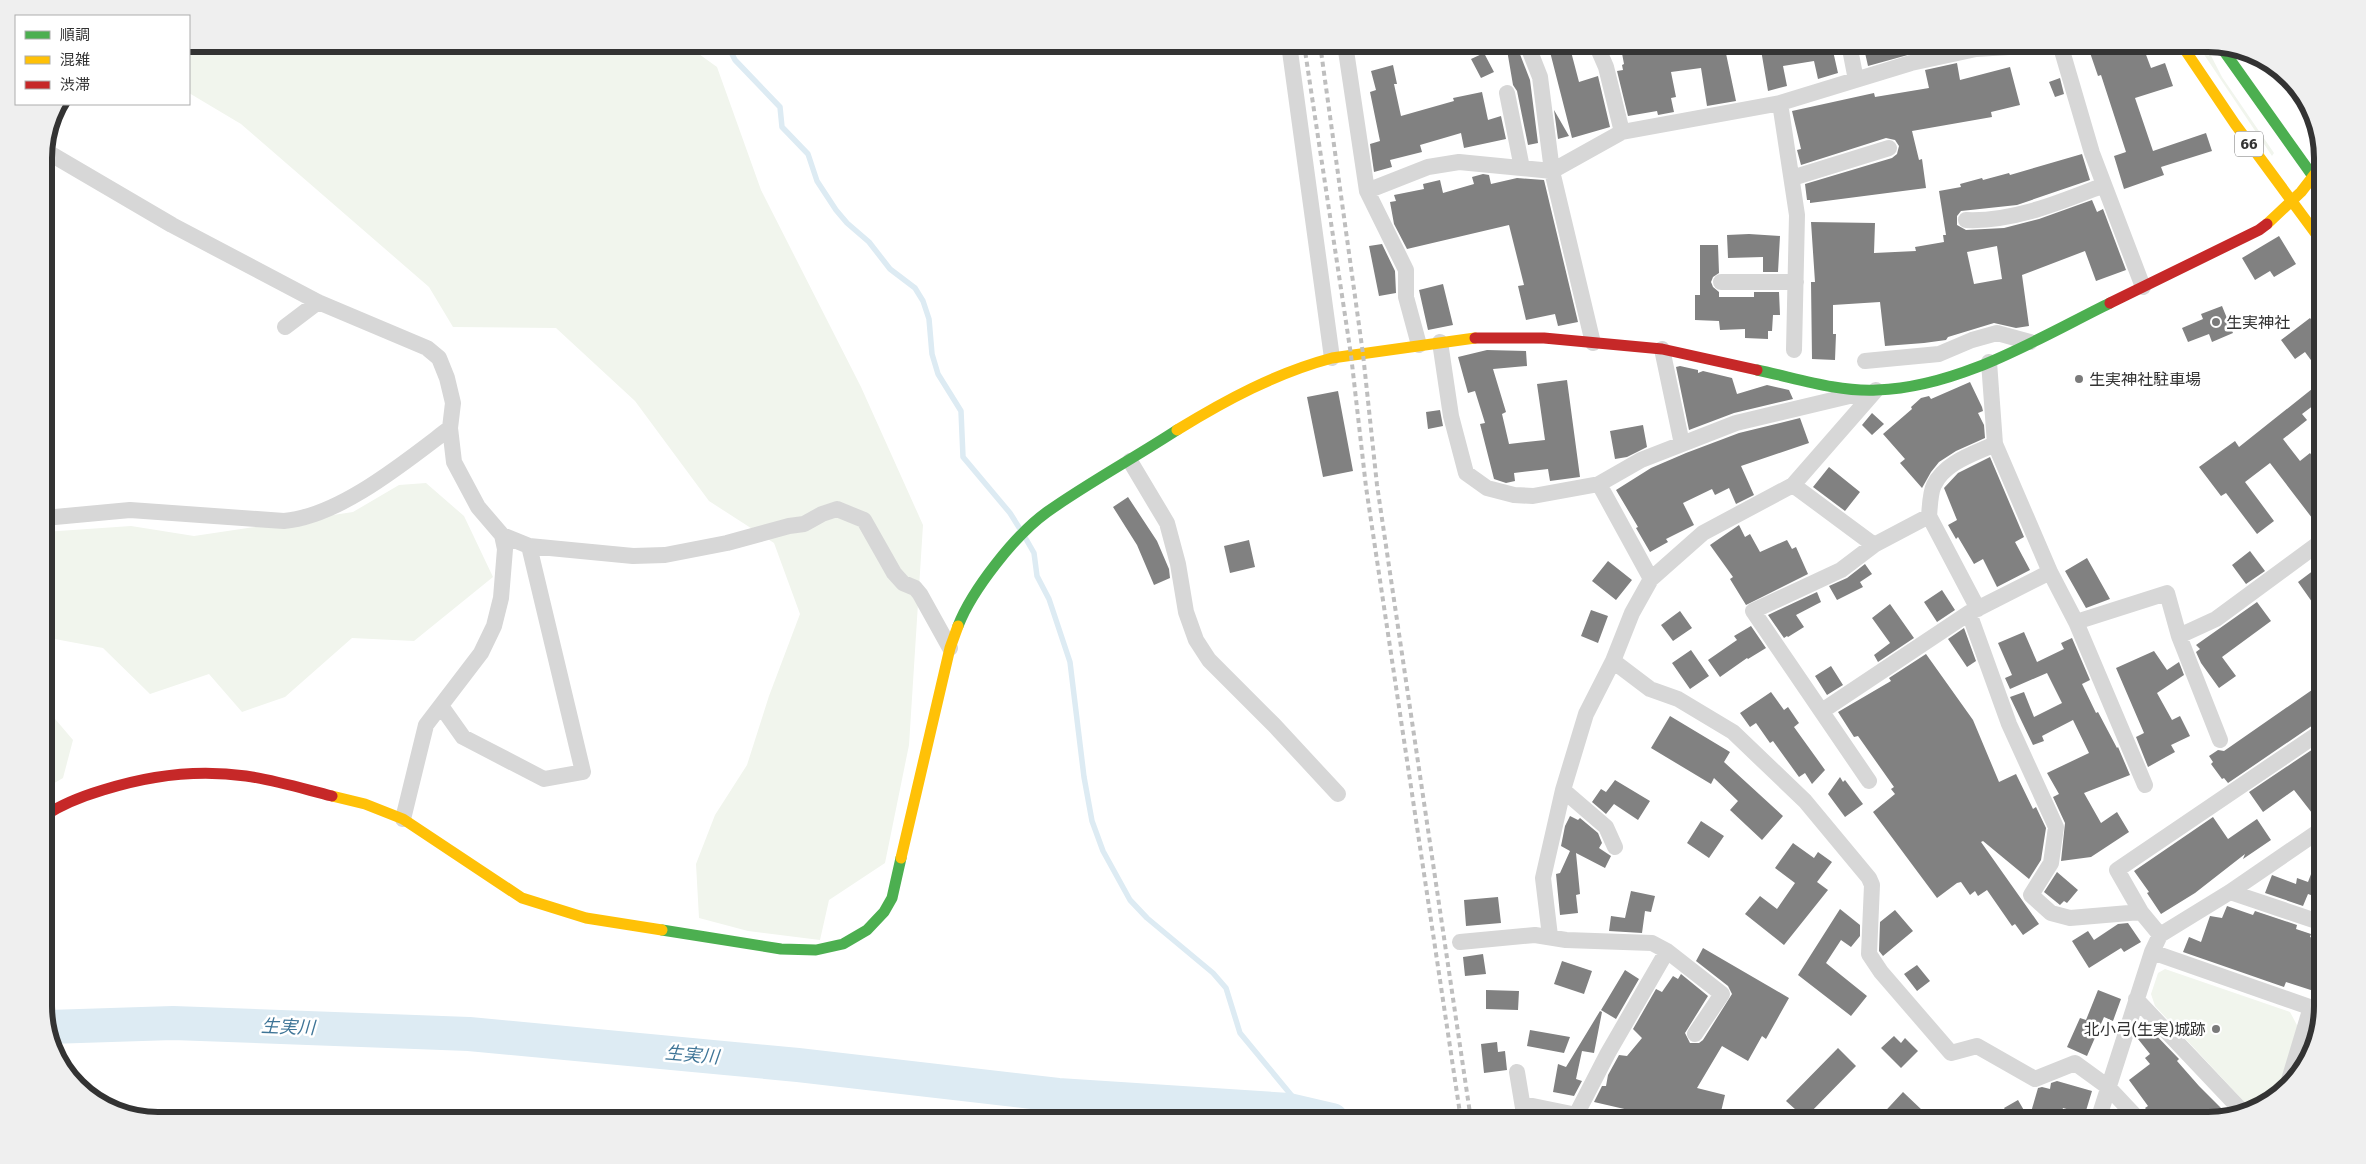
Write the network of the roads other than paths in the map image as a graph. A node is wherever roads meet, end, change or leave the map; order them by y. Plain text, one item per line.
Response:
1 (1290, 52) edge
2 (1346, 52) edge
3 (1530, 52) edge
4 (1600, 52) edge
5 (1851, 52) edge
6 (1962, 52) edge
7 (2062, 52) edge
8 (2186, 52) edge
9 (2227, 55) edge
10 (1856, 80) junction
11 (1508, 93) dead end
12 (1780, 103) junction
13 (1622, 132) junction
14 (1889, 148) dead end
15 (53, 155) edge
16 (1522, 168) junction
17 (1552, 171) junction
18 (2313, 177) edge
19 (1792, 178) junction
20 (2313, 179) edge
21 (2104, 185) junction
22 (1368, 191) junction
23 (2292, 201) junction
24 (1966, 220) dead end
25 (2313, 230) edge
26 (1722, 282) dead end
27 (1796, 282) junction
28 (2143, 287) junction
29 (318, 302) junction
30 (285, 327) dead end
31 (1440, 342) junction
32 (1593, 342) junction
33 (2030, 342) junction
34 (1419, 345) junction
35 (1662, 349) junction
36 (1794, 350) dead end
37 (1332, 358) junction
38 (1865, 360) dead end
39 (1989, 362) junction
40 (1876, 390) junction
41 (450, 428) junction
42 (1682, 444) junction
43 (1995, 444) junction
44 (1130, 461) junction
45 (1599, 484) junction
46 (1793, 485) junction
47 (1929, 516) junction
48 (53, 517) edge
49 (502, 535) junction
50 (1874, 545) junction
51 (529, 546) junction
52 (2313, 547) edge
53 (2050, 572) junction
54 (1652, 580) junction
55 (1974, 611) junction
56 (2076, 622) junction
57 (2179, 636) junction
58 (950, 648) junction
59 (1613, 661) junction
60 (441, 706) junction
61 (1822, 711) junction
62 (2314, 738) edge
63 (2220, 740) dead end
64 (1869, 781) dead end
65 (2145, 785) dead end
66 (1563, 790) junction
67 (1338, 794) dead end
68 (53, 810) edge
69 (403, 819) junction
70 (2314, 836) edge
71 (1615, 847) dead end
72 (2230, 892) junction
73 (2141, 912) junction
74 (2314, 920) edge
75 (1550, 936) junction
76 (2160, 936) junction
77 (1460, 942) dead end
78 (1667, 951) junction
79 (2152, 952) junction
80 (2136, 999) junction
81 (2314, 1008) edge
82 (2313, 1016) edge
83 (1695, 1034) dead end
84 (2294, 1066) edge
85 (1517, 1072) dead end
86 (2108, 1087) junction
87 (2238, 1107) edge
88 (1524, 1112) edge
89 (1578, 1112) edge
90 (2100, 1112) edge
91 (2132, 1112) edge

1 - 37 street
2 - 22 street
3 - 17 street
4 - 13 street
5 - 10 street
6 - 10 street
7 - 21 street
8 - 23 street, 66
9 - 18 street, 66
10 - 12 street
11 - 16 street
12 - 13 street
12 - 19 street
13 - 17 street
14 - 19 street
15 - 29 street
16 - 17 street
16 - 22 street
17 - 32 street
19 - 27 street
20 - 23 street
21 - 24 street
21 - 28 street
22 - 34 street
23 - 25 street, 66
23 - 28 street
26 - 27 street
27 - 36 street
28 - 33 street
29 - 30 street
29 - 41 street
31 - 32 street
31 - 34 street
31 - 45 street
32 - 35 street
33 - 38 street
33 - 39 street
34 - 37 street
35 - 40 street
35 - 42 street
37 - 44 street
39 - 40 street
39 - 43 street
40 - 42 street
40 - 46 street
41 - 48 street
41 - 49 street
42 - 45 street
43 - 47 street
43 - 53 street
44 - 58 street
44 - 67 street
45 - 54 street
46 - 50 street
46 - 54 street
47 - 50 street
47 - 55 street
49 - 51 street
49 - 60 street
50 - 61 street
51 - 58 street
51 - 60 street
52 - 57 street
53 - 55 street
53 - 56 street
54 - 59 street
55 - 61 street
55 - 73 street
56 - 57 street
56 - 65 street
57 - 63 street
58 - 69 street
59 - 66 street
59 - 86 street
60 - 69 street
61 - 64 street
62 - 73 street
66 - 71 street
66 - 75 street
68 - 69 street
70 - 72 street
72 - 74 street
72 - 76 street
73 - 76 street
75 - 77 street
75 - 78 street
76 - 79 street
78 - 83 street
78 - 89 street
79 - 80 street
79 - 81 street
80 - 86 street
80 - 87 street
82 - 84 street
85 - 88 street
86 - 90 street
86 - 91 street

